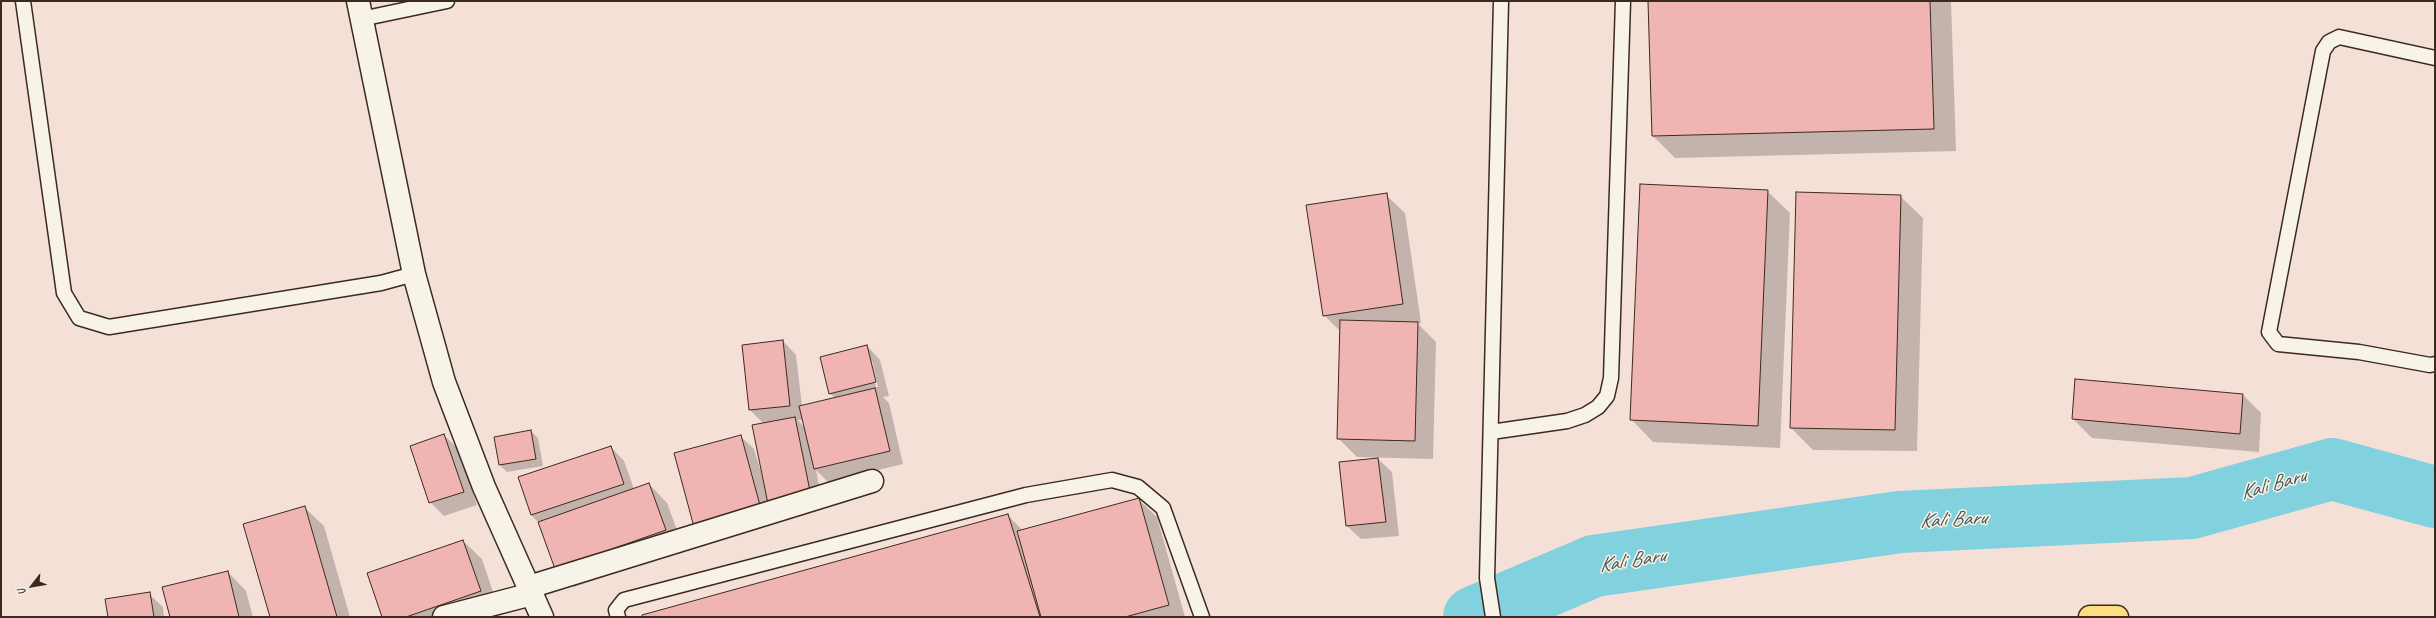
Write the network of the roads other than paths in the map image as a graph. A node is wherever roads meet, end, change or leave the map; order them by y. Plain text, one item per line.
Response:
1 (23, 1) edge
2 (447, 1) edge
3 (1501, 1) edge
4 (1623, 1) edge
5 (359, 10) edge
6 (2435, 58) edge
7 (414, 274) junction
8 (2435, 364) edge
9 (1491, 432) junction
10 (872, 481) dead end
11 (530, 590) junction
12 (444, 617) edge
13 (542, 617) edge
14 (618, 617) edge
15 (1202, 617) edge
16 (1493, 617) edge
17 (2090, 617) edge
18 (2117, 617) edge

1 - 7 lane
2 - 5 lane
3 - 9 lane
4 - 9 lane
5 - 7 street
6 - 8 lane
7 - 11 street
9 - 16 lane
10 - 11 street
11 - 12 street
11 - 13 street
14 - 15 lane
17 - 18 highway

